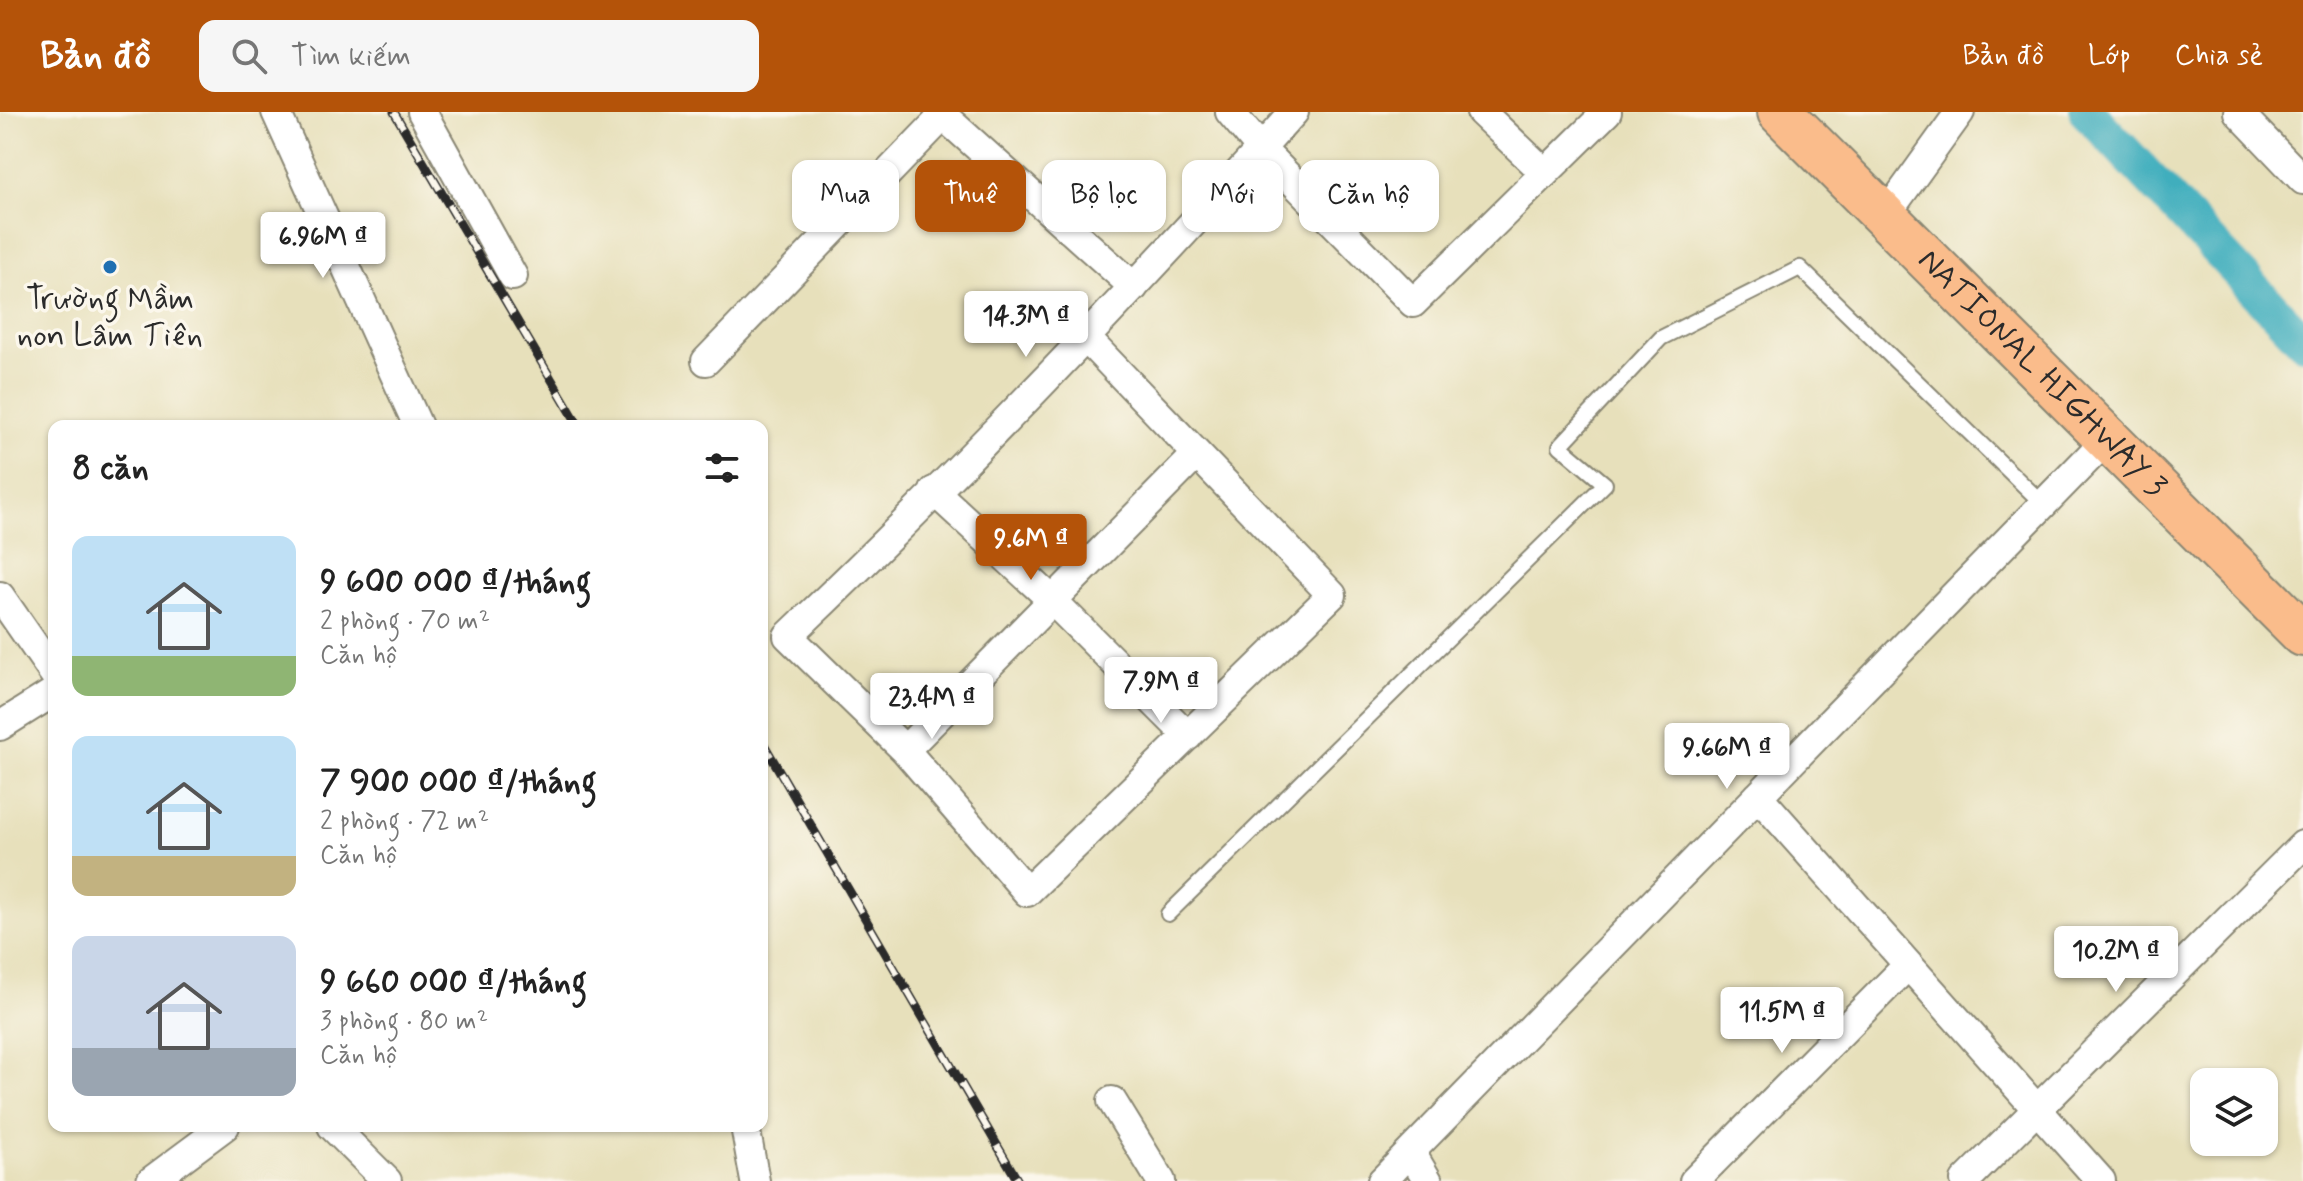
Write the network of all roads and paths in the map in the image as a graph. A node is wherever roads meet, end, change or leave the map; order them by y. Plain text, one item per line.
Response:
1 (276, 112) edge
2 (422, 112) edge
3 (1230, 112) edge
4 (1294, 112) edge
5 (1481, 112) edge
6 (1607, 112) edge
7 (1780, 112) edge
8 (1960, 112) edge
9 (2238, 112) edge
10 (941, 114) edge
11 (1261, 149) junction
12 (2299, 167) edge
13 (1545, 173) junction
14 (1885, 216) junction
15 (513, 276) dead end
16 (1134, 287) junction
17 (1084, 336) junction
18 (706, 361) dead end
19 (415, 420) edge
20 (2108, 438) junction
21 (1197, 454) junction
22 (934, 491) junction
23 (2043, 504) junction
24 (0, 596) edge
25 (1051, 599) junction
26 (2303, 634) edge
27 (48, 665) edge
28 (48, 696) edge
29 (0, 726) edge
30 (1188, 736) junction
31 (905, 750) junction
32 (1758, 796) junction
33 (2303, 845) edge
34 (1168, 914) dead end
35 (1907, 966) junction
36 (1112, 1101) dead end
37 (2036, 1111) junction
38 (217, 1132) edge
39 (338, 1132) edge
40 (746, 1132) edge
41 (1411, 1152) junction
42 (151, 1181) edge
43 (387, 1181) edge
44 (755, 1181) edge
45 (1161, 1181) edge
46 (1382, 1181) edge
47 (1428, 1181) edge
48 (1694, 1181) edge
49 (1965, 1181) edge
50 (2101, 1181) edge

1 - 19 street
2 - 15 street
3 - 11 street
4 - 11 street
5 - 13 street
6 - 13 street
7 - 14 highway, NATIONAL HIGHWAY 3
8 - 14 street
9 - 12 street
10 - 16 street
10 - 18 street
11 - 13 street
11 - 16 street
14 - 20 highway, NATIONAL HIGHWAY 3
16 - 17 street
17 - 21 street
17 - 22 street
20 - 23 street
20 - 26 highway, NATIONAL HIGHWAY 3
21 - 25 street
21 - 30 street
22 - 25 street
22 - 31 street
23 - 32 street
23 - 34 lane
24 - 27 street
25 - 30 street
25 - 31 street
28 - 29 street
30 - 31 street
32 - 35 street
32 - 41 street
33 - 37 street
35 - 37 street
35 - 48 street
36 - 45 street
37 - 49 street
37 - 50 street
38 - 42 street
39 - 43 street
40 - 44 street
41 - 46 street
41 - 47 street

